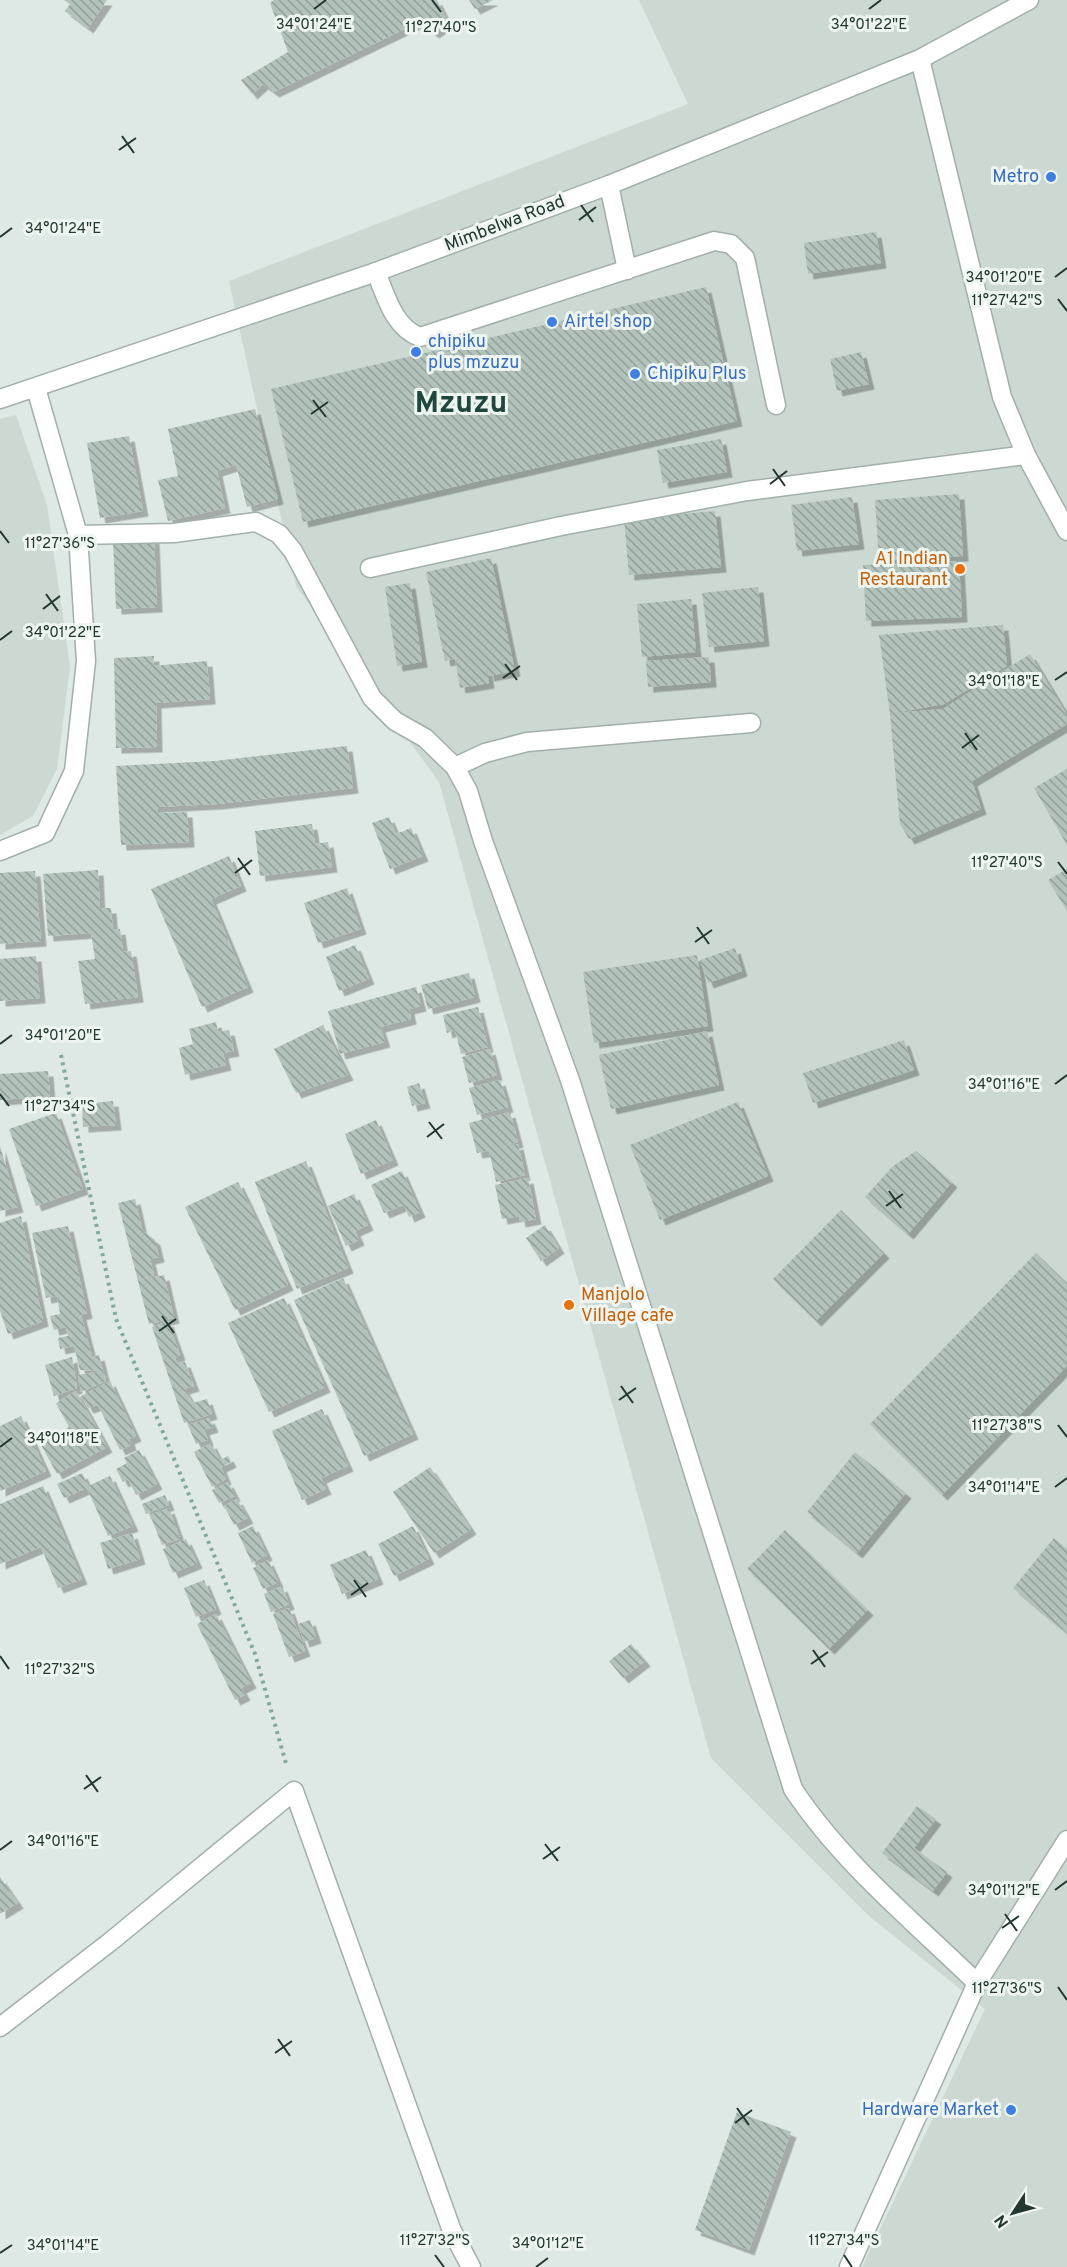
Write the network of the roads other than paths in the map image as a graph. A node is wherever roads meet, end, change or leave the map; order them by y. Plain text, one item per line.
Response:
1 (1029, 0) edge
2 (920, 59) junction
3 (609, 185) junction
4 (627, 270) junction
5 (376, 272) junction
6 (36, 388) junction
7 (0, 399) edge
8 (776, 405) dead end
9 (1026, 455) junction
10 (1067, 531) edge
11 (78, 535) junction
12 (370, 568) dead end
13 (751, 723) dead end
14 (455, 767) junction
15 (0, 851) edge
16 (1067, 1840) edge
17 (977, 1983) junction
18 (0, 2027) edge
19 (471, 2267) edge
20 (849, 2267) edge

1 - 2 street, Mimbelwa Road
2 - 3 street, Mimbelwa Road
2 - 9 street
3 - 4 street
3 - 5 street, Mimbelwa Road
4 - 5 street
4 - 8 street
5 - 6 street, Mimbelwa Road
6 - 7 street, Mimbelwa Road
6 - 11 street
9 - 10 street
9 - 12 street
11 - 14 street
11 - 15 street
13 - 14 street
14 - 17 street
16 - 17 street
17 - 20 street
18 - 19 street

